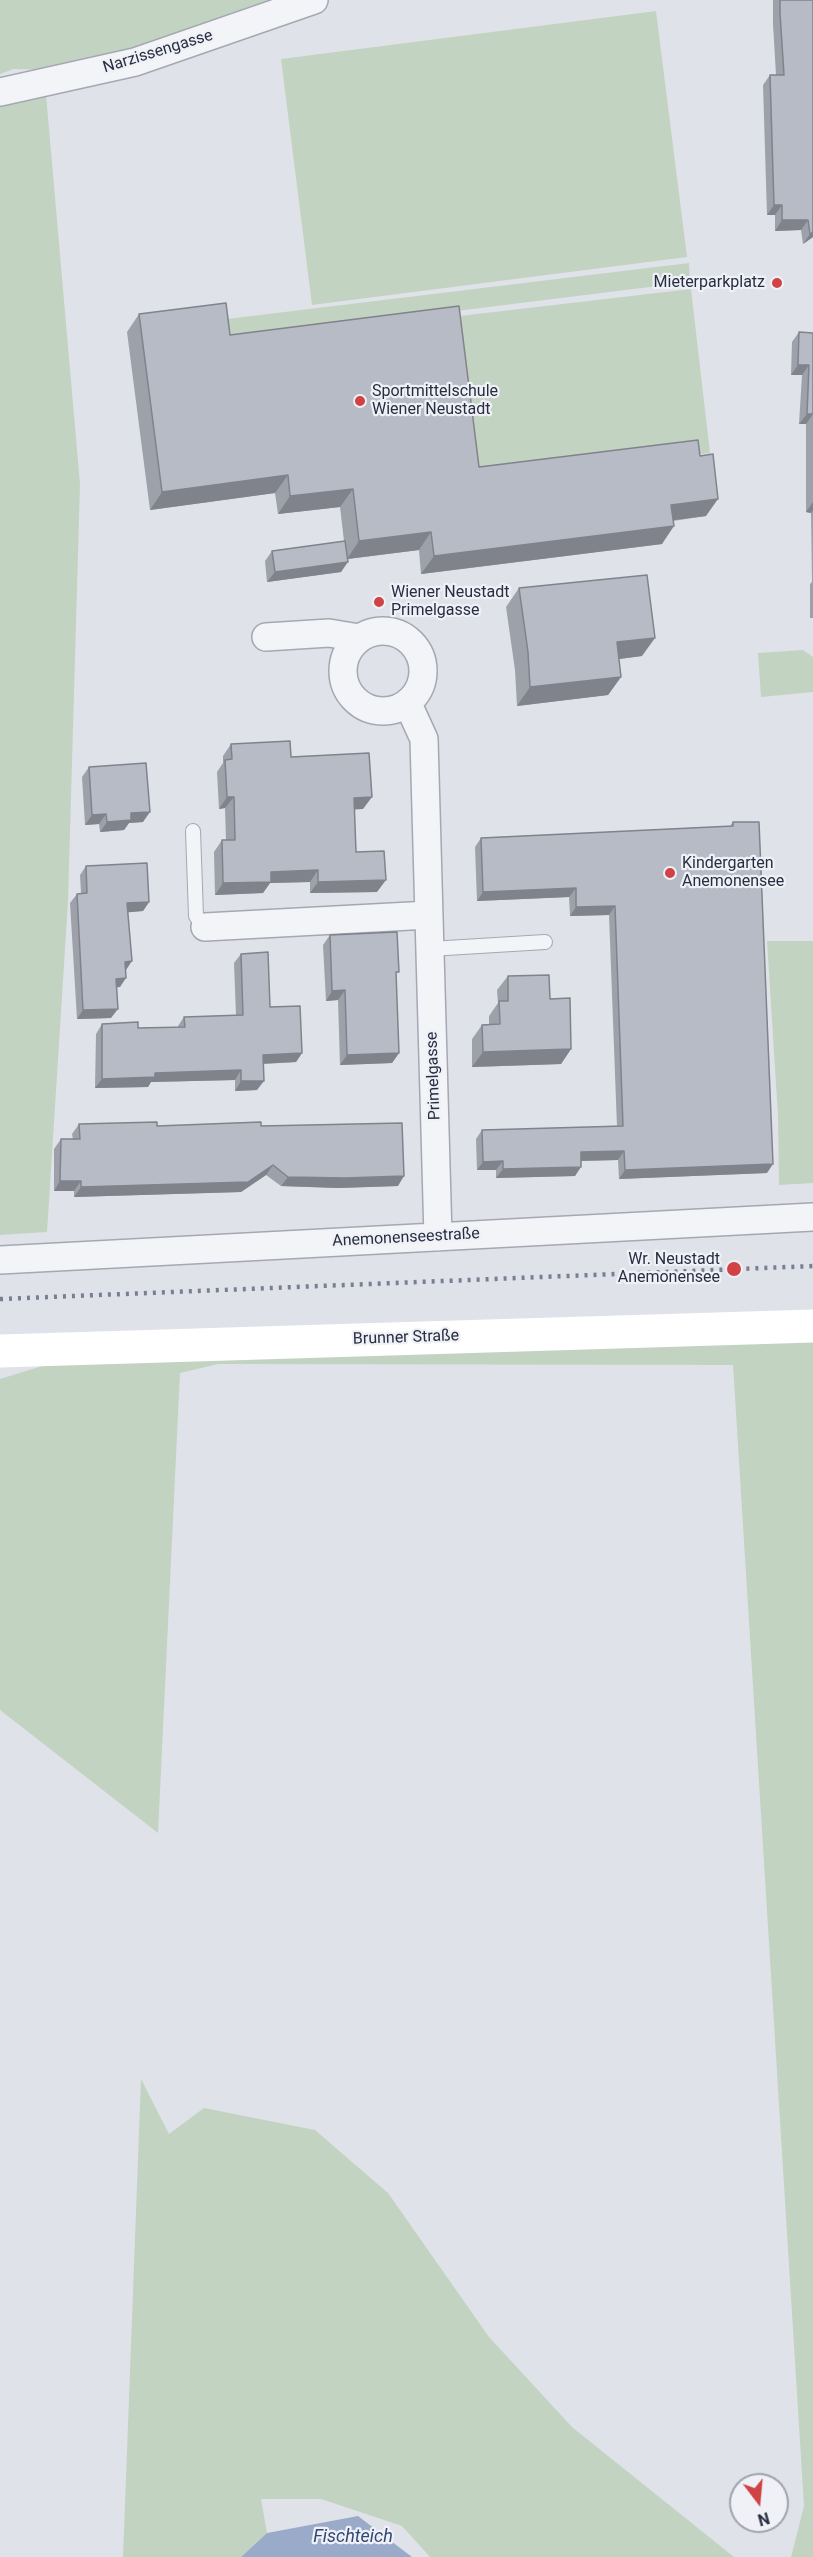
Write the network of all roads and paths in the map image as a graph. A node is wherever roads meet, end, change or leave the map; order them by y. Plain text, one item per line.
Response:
1 (314, 0) edge
2 (0, 92) edge
3 (266, 638) dead end
4 (359, 638) junction
5 (408, 704) junction
6 (193, 831) dead end
7 (429, 915) junction
8 (205, 927) joint
9 (545, 942) dead end
10 (430, 949) junction
11 (813, 1217) edge
12 (438, 1237) junction
13 (0, 1260) edge
14 (813, 1326) edge
15 (0, 1351) edge

1 - 2 street, Narzissengasse
3 - 4 street
4 - 5 street
4 - 5 street
5 - 7 street, Primelgasse
6 - 8 lane
7 - 8 street
7 - 10 street, Primelgasse
9 - 10 lane
10 - 12 street, Primelgasse
11 - 12 street, Anemonenseestraße
12 - 13 street, Anemonenseestraße
14 - 15 main road, Brunner Straße

